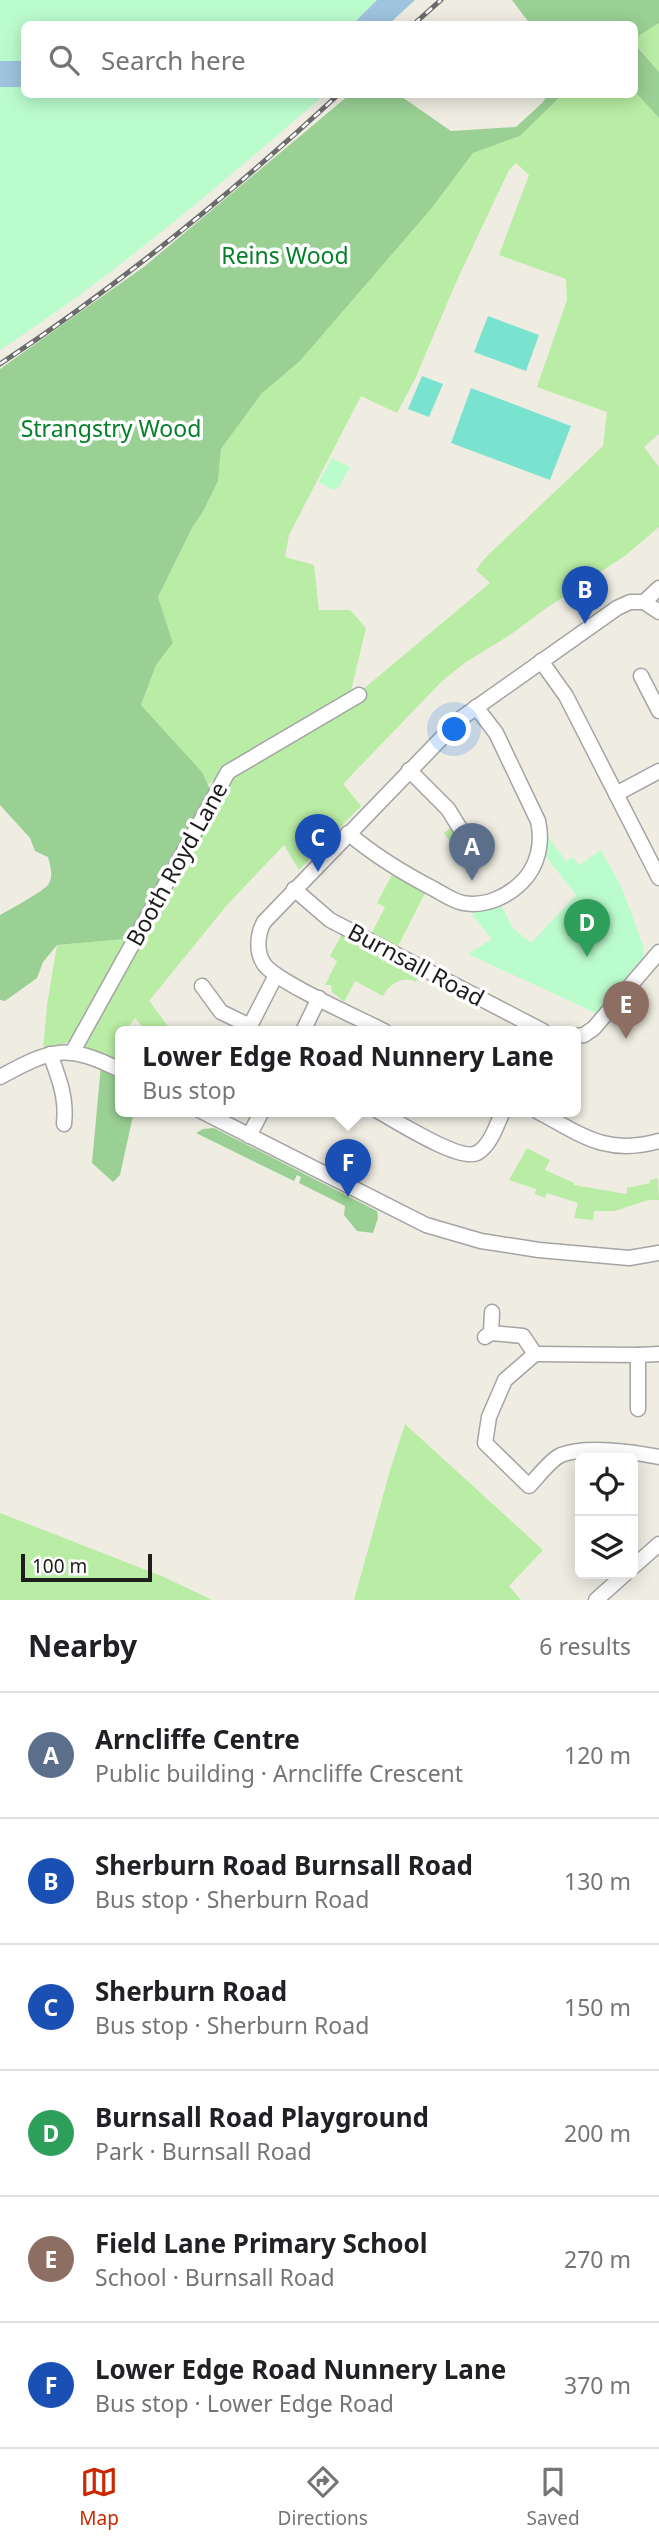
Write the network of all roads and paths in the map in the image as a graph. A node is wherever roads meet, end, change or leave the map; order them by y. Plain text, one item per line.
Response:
1 (659, 588) edge
2 (645, 602) junction
3 (659, 612) edge
4 (541, 661) junction
5 (641, 676) dead end
6 (359, 695) dead end
7 (476, 707) junction
8 (659, 711) edge
9 (409, 770) junction
10 (659, 771) edge
11 (616, 794) junction
12 (348, 833) junction
13 (464, 835) dead end
14 (659, 878) edge
15 (294, 889) junction
16 (659, 952) edge
17 (276, 975) junction
18 (202, 986) dead end
19 (319, 998) junction
20 (246, 1026) edge
21 (251, 1026) edge
22 (305, 1026) edge
23 (374, 1026) edge
24 (533, 1026) edge
25 (581, 1035) edge
26 (73, 1051) junction
27 (50, 1054) junction
28 (115, 1067) edge
29 (0, 1077) edge
30 (213, 1117) edge
31 (259, 1117) edge
32 (389, 1117) edge
33 (500, 1117) edge
34 (549, 1117) edge
35 (64, 1124) dead end
36 (249, 1136) junction
37 (659, 1141) edge
38 (659, 1252) edge
39 (492, 1312) dead end
40 (535, 1354) junction
41 (659, 1354) edge
42 (638, 1356) junction
43 (638, 1409) dead end
44 (659, 1457) edge
45 (659, 1544) edge
46 (638, 1563) edge
47 (619, 1579) edge
48 (596, 1600) edge

1 - 2 street
2 - 3 street
2 - 4 street
4 - 7 street
4 - 11 street
5 - 8 street
6 - 26 street, Booth Royd Lane
7 - 9 street
7 - 12 street
9 - 12 street
9 - 13 street
10 - 11 street
11 - 14 street
12 - 15 street
15 - 17 street
15 - 24 street, Burnsall Road
16 - 25 street
17 - 19 street
17 - 21 street
18 - 20 street
19 - 22 street
19 - 23 street
26 - 27 street
26 - 28 street
27 - 29 street
27 - 35 street
30 - 36 street
31 - 36 street
32 - 33 street
34 - 37 street
36 - 38 street
39 - 40 street
40 - 42 street
40 - 44 street
41 - 42 street
42 - 43 street
45 - 46 street
47 - 48 street

